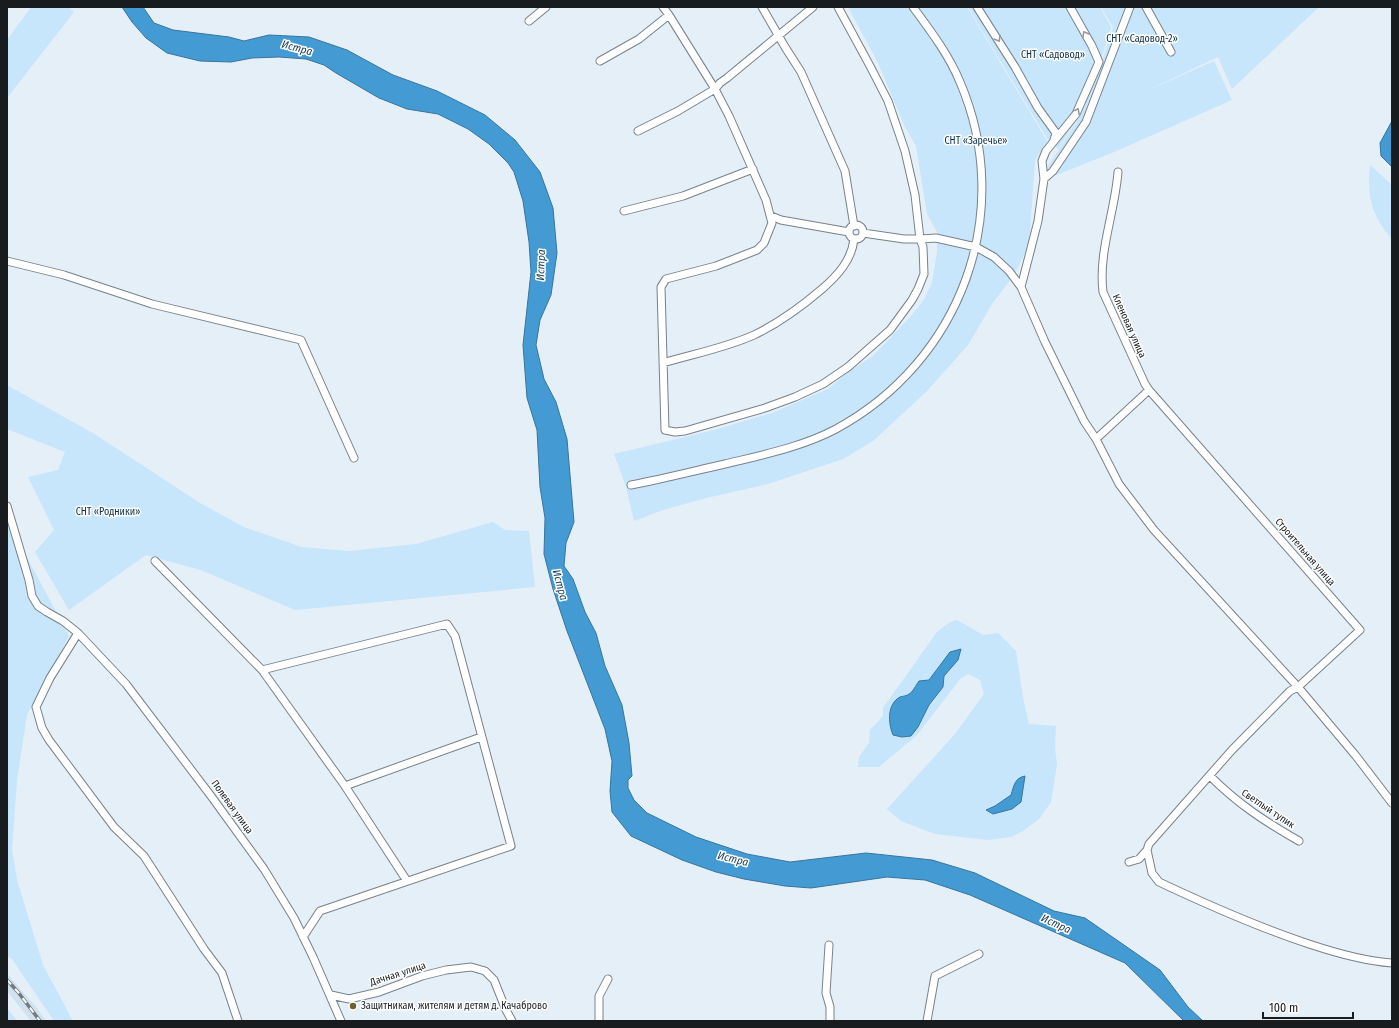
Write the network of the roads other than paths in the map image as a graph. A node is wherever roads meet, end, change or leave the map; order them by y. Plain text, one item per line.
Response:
1 (546, 7) edge
2 (662, 7) edge
3 (762, 7) edge
4 (813, 7) edge
5 (838, 7) edge
6 (913, 7) edge
7 (977, 7) edge
8 (1070, 7) edge
9 (1130, 7) edge
10 (1146, 7) edge
11 (669, 15) junction
12 (529, 21) dead end
13 (778, 35) junction
14 (1171, 52) dead end
15 (600, 61) dead end
16 (715, 89) junction
17 (638, 131) dead end
18 (1054, 142) junction
19 (753, 169) junction
20 (1118, 172) dead end
21 (1044, 179) junction
22 (624, 211) dead end
23 (771, 216) junction
24 (854, 226) junction
25 (849, 232) junction
26 (862, 233) junction
27 (854, 239) junction
28 (920, 239) junction
29 (976, 247) junction
30 (7, 261) edge
31 (1021, 288) junction
32 (663, 363) junction
33 (1149, 390) junction
34 (1180, 424) joint
35 (1096, 440) junction
36 (354, 458) dead end
37 (632, 485) dead end
38 (7, 506) edge
39 (155, 561) dead end
40 (78, 633) junction
41 (262, 670) junction
42 (1298, 687) junction
43 (481, 737) junction
44 (1210, 776) junction
45 (345, 786) junction
46 (1392, 803) edge
47 (1299, 841) dead end
48 (1147, 850) junction
49 (1129, 862) dead end
50 (407, 881) junction
51 (304, 937) junction
52 (829, 945) dead end
53 (979, 954) dead end
54 (1392, 963) edge
55 (608, 979) dead end
56 (331, 995) junction
57 (238, 1021) edge
58 (341, 1021) edge
59 (512, 1021) edge
60 (599, 1021) edge
61 (830, 1021) edge
62 (927, 1021) edge

1 - 12 street
2 - 11 street
3 - 13 street
4 - 13 street
5 - 28 street
6 - 29 street
7 -> 18 street
18 -> 8 street
9 - 21 street
10 - 14 street
11 - 15 street
11 - 16 street
13 - 16 street
13 - 24 street
16 - 17 street
16 - 19 street
18 - 21 street
19 - 22 street
19 - 23 street
20 - 33 street, Кленовая улица
21 - 31 street
23 - 25 street
23 - 32 street
24 - 25 street
24 - 26 street
25 - 27 street
26 - 27 street
26 - 28 street
27 - 32 street
28 - 29 street
28 - 32 street
29 - 31 street
29 - 37 street
30 - 36 street
31 - 35 street
33 - 34 street, Кленовая улица
33 - 35 street
34 - 42 street, Строительная улица
35 - 42 street
38 - 40 street, Полевая улица
39 - 41 street
40 - 51 street, Полевая улица
40 - 57 street
41 - 43 street
41 - 45 street
42 - 44 street
42 - 46 street
43 - 45 street
43 - 50 street
44 - 47 street, Светлый тупик
44 - 48 street
45 - 50 street
48 - 49 street
48 - 54 street
50 - 51 street
51 - 56 street, Полевая улица
52 - 61 street
53 - 62 street
55 - 60 street
56 - 58 street, Полевая улица
56 - 59 street, Дачная улица

